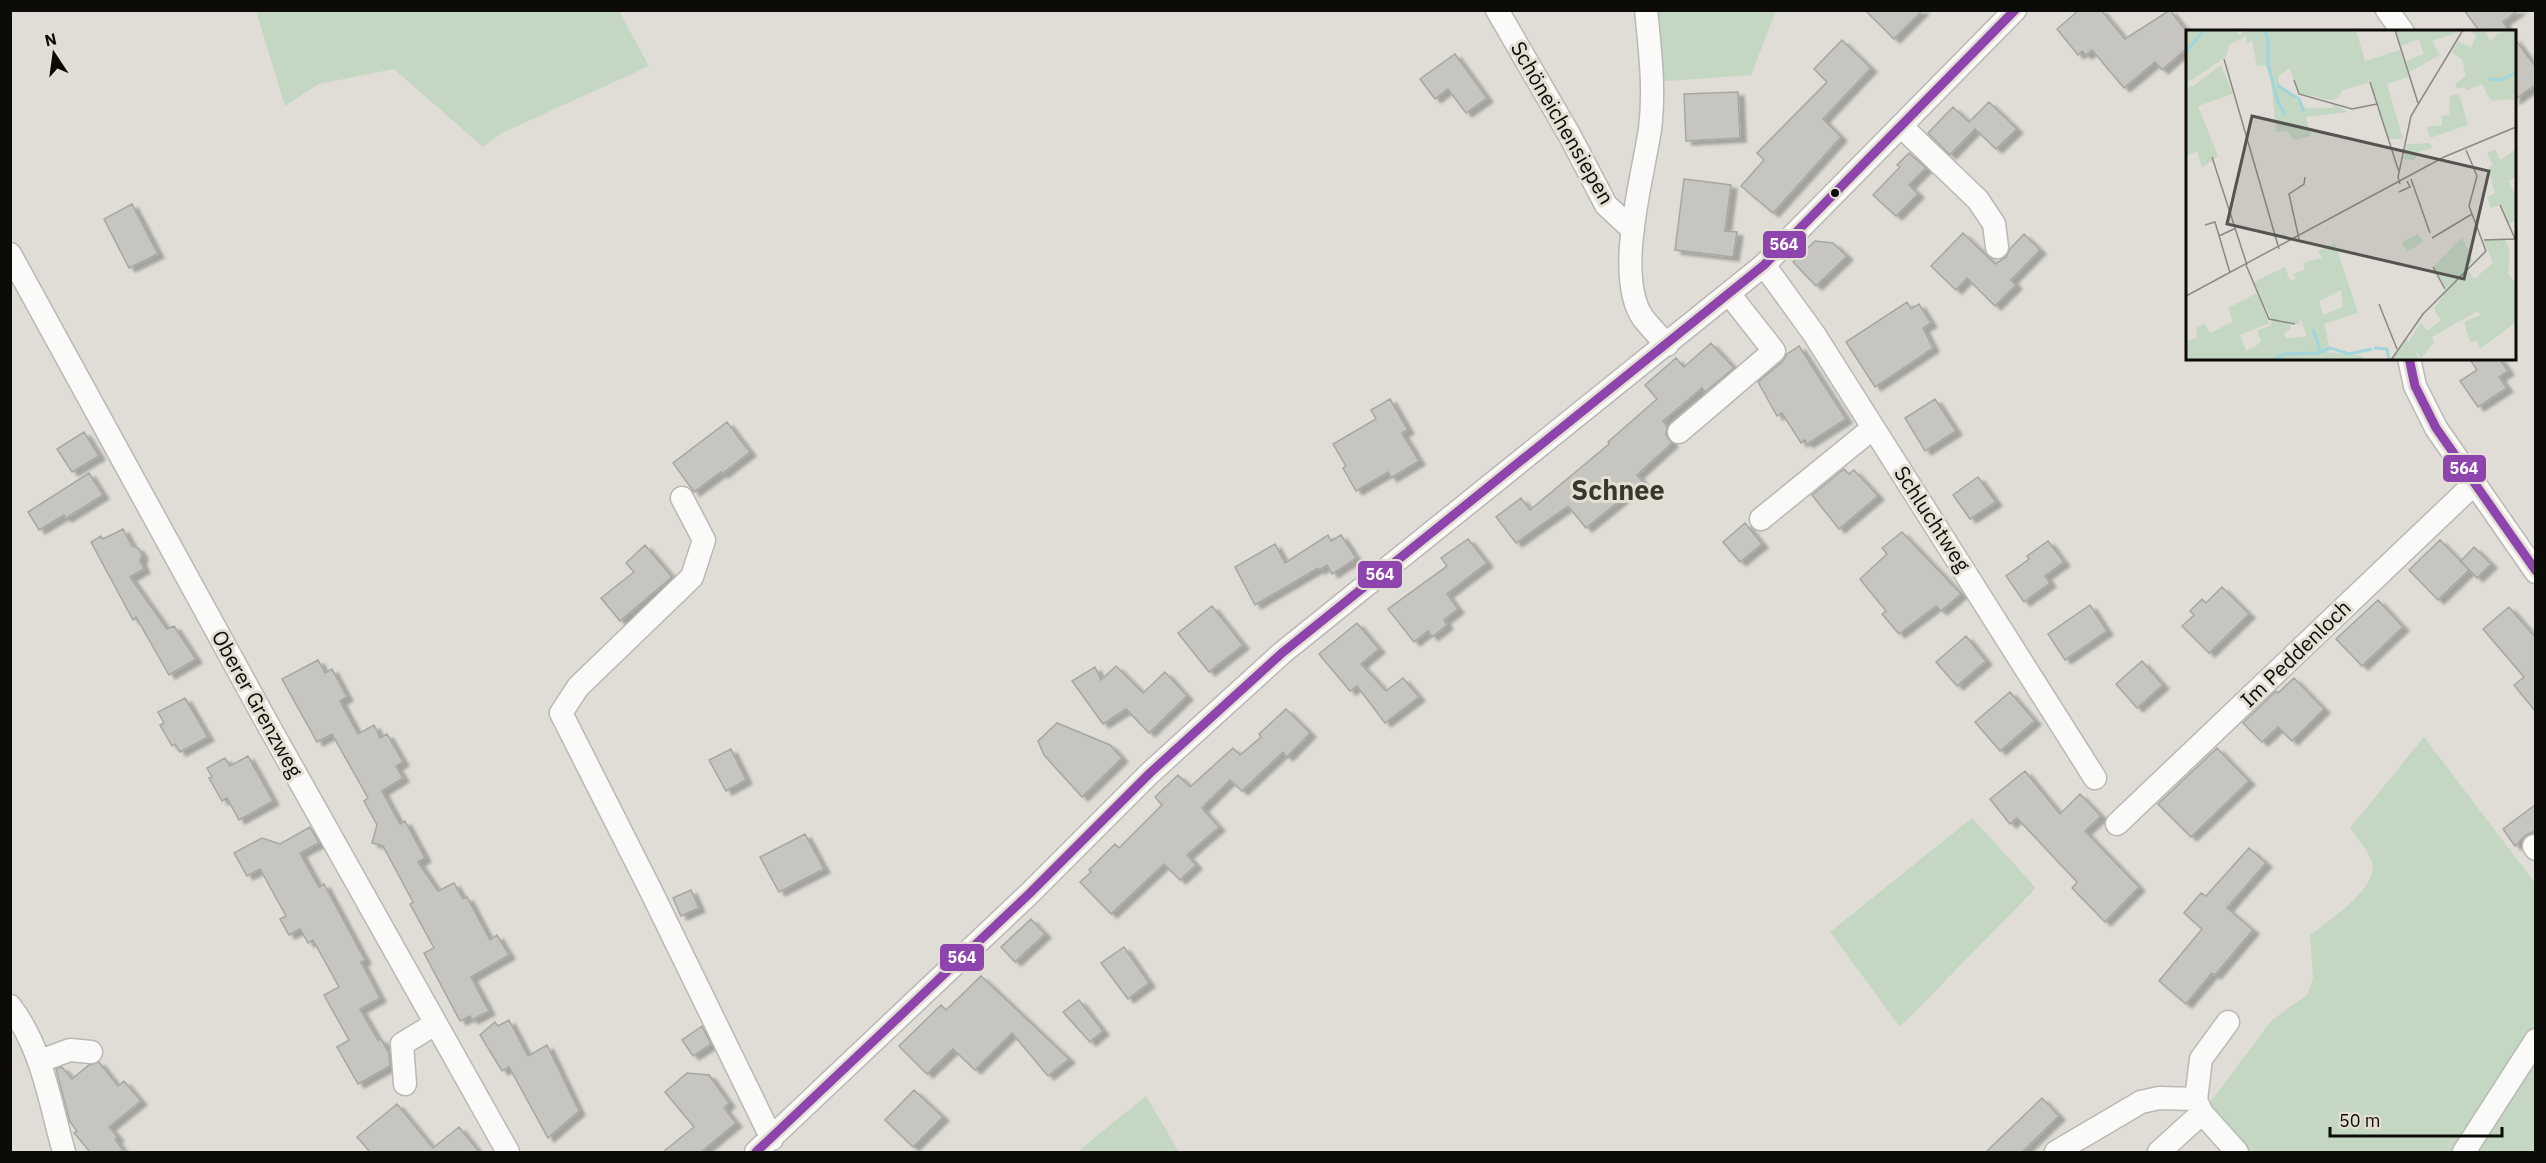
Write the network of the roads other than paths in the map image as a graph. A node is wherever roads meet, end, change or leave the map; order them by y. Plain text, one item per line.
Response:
1 (1497, 10) edge
2 (1646, 10) edge
3 (2015, 10) edge
4 (2386, 10) edge
5 (2401, 30) edge
6 (1901, 126) junction
7 (1633, 230) junction
8 (1997, 247) dead end
9 (10, 254) edge
10 (1764, 265) junction
11 (1730, 295) junction
12 (1667, 345) junction
13 (2409, 360) edge
14 (1873, 428) junction
15 (1679, 432) dead end
16 (2475, 484) junction
17 (682, 498) dead end
18 (1761, 519) dead end
19 (2535, 572) edge
20 (2095, 778) dead end
21 (2117, 825) dead end
22 (10, 1006) edge
23 (2228, 1022) dead end
24 (435, 1024) junction
25 (2535, 1040) edge
26 (91, 1052) dead end
27 (40, 1061) junction
28 (405, 1084) dead end
29 (2199, 1106) junction
30 (764, 1146) edge
31 (64, 1152) edge
32 (508, 1152) edge
33 (2056, 1152) edge
34 (2158, 1152) edge
35 (2237, 1152) edge
36 (2463, 1152) edge

1 - 7 street, Schöneichensiepen
2 - 7 street
3 - 6 street
4 - 5 street
6 - 8 street
6 - 10 street
7 - 12 street
9 - 24 street, Oberer Grenzweg
10 - 11 street
10 - 14 street, Schluchtweg
11 - 12 street
11 - 15 street
12 - 30 street
13 - 16 street
14 - 18 street
14 - 20 street, Schluchtweg
16 - 19 street
16 - 21 street, Im Peddenloch
17 - 30 street
22 - 27 street
23 - 29 street
24 - 28 street
24 - 32 street, Oberer Grenzweg
25 - 36 street
26 - 27 street
27 - 31 street
29 - 33 street
29 - 34 street
29 - 35 street

